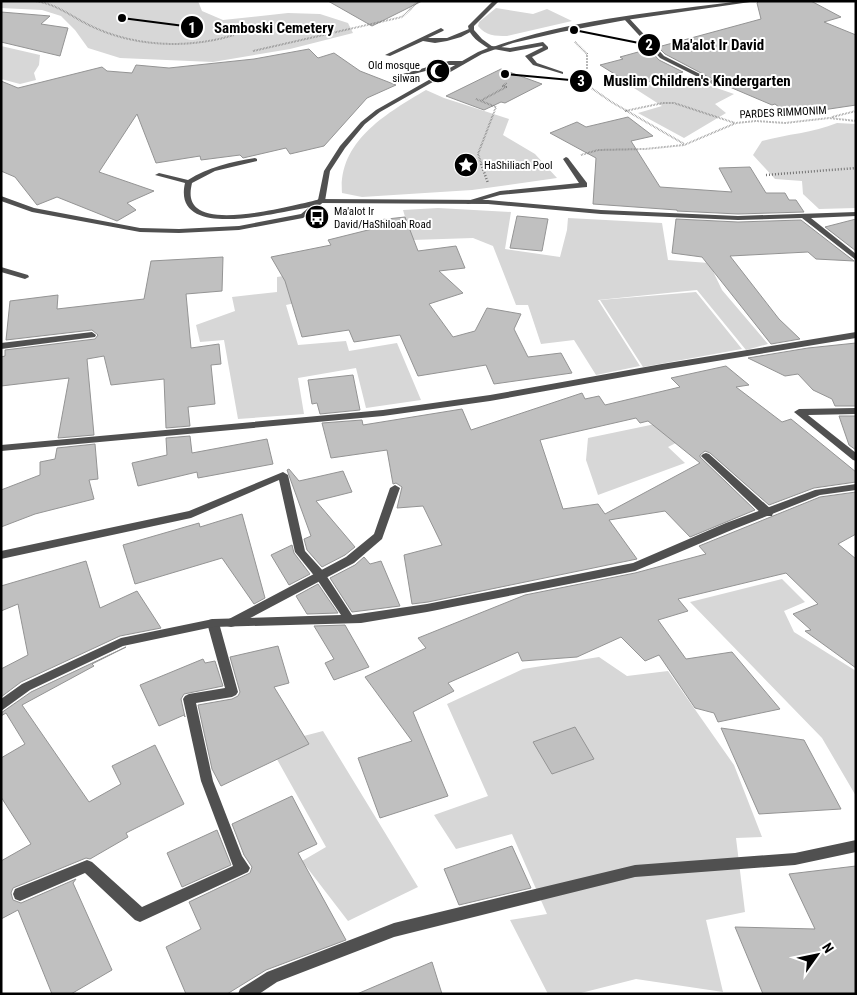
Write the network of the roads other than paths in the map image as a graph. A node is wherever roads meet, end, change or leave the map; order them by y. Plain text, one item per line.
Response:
1 (496, 1) edge
2 (754, 1) edge
3 (626, 18) junction
4 (441, 30) dead end
5 (471, 30) junction
6 (422, 39) junction
7 (491, 48) junction
8 (388, 55) dead end
9 (462, 63) junction
10 (561, 73) dead end
11 (402, 76) dead end
12 (714, 83) dead end
13 (566, 159) road end
14 (256, 160) dead end
15 (159, 175) dead end
16 (189, 182) junction
17 (1, 198) edge
18 (321, 201) junction
19 (468, 202) junction
20 (856, 214) edge
21 (804, 216) junction
22 (856, 258) edge
23 (1, 269) edge
24 (24, 277) dead end
25 (856, 335) edge
26 (92, 336) dead end
27 (1, 346) edge
28 (856, 411) edge
29 (1, 448) edge
30 (706, 456) dead end
31 (856, 458) edge
32 (856, 487) edge
33 (395, 488) dead end
34 (768, 513) junction
35 (1, 555) edge
36 (320, 576) junction
37 (349, 619) junction
38 (213, 623) junction
39 (232, 623) junction
40 (1, 706) edge
41 (856, 846) edge
42 (20, 894) dead end
43 (245, 994) edge

1 - 5 street
2 - 3 street
3 - 7 street
3 - 12 street
4 - 6 street
5 - 6 street
5 - 7 street
6 - 8 street
7 - 9 street
7 - 10 street
9 - 11 street
9 - 18 street
13 - 19 street
14 - 16 street
15 - 16 street
16 - 18 street
17 - 18 street
18 - 19 street
19 - 21 street
20 - 21 street
21 - 22 street
23 - 24 street
25 - 29 street
26 - 27 street
28 - 31 street
30 - 34 street
32 - 34 street
33 - 36 street
34 - 37 street
35 - 36 street
36 - 37 street
36 - 39 street
37 - 39 street
38 - 39 street
38 - 40 street
38 - 42 street
41 - 43 street

